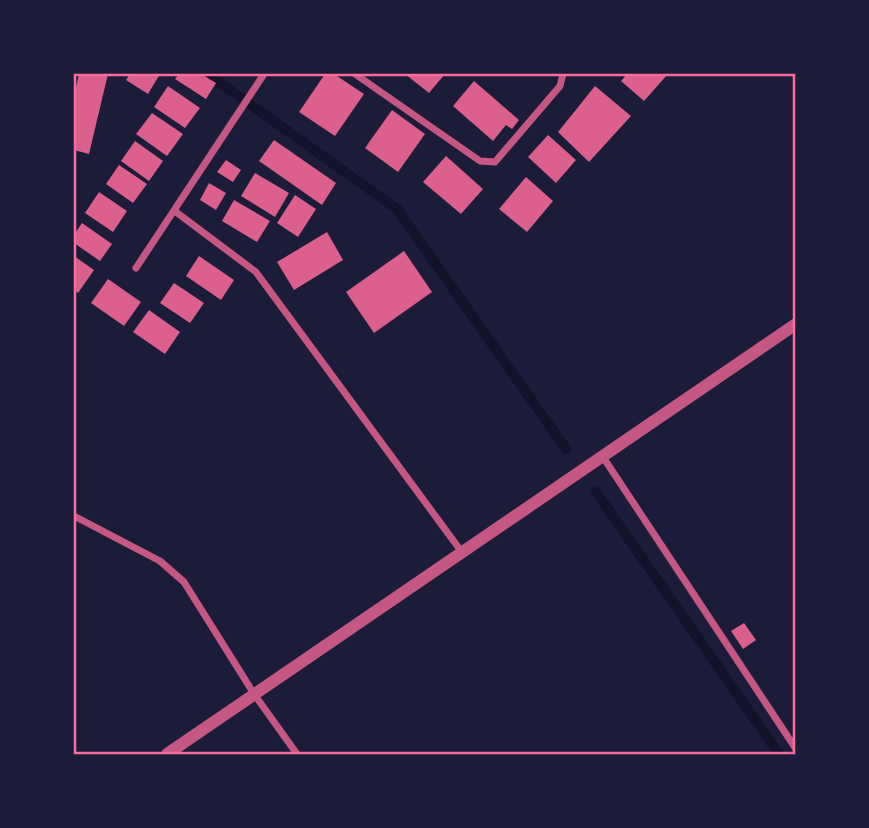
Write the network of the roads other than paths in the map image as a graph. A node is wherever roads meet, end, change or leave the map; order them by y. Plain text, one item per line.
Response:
1 (264, 74) edge
2 (355, 74) edge
3 (563, 74) edge
4 (176, 212) junction
5 (136, 268) dead end
6 (796, 324) edge
7 (603, 457) junction
8 (74, 516) edge
9 (461, 551) junction
10 (254, 694) junction
11 (796, 749) edge
12 (167, 754) edge
13 (297, 754) edge

1 - 4 street
2 - 3 street
4 - 5 street
4 - 9 street
6 - 7 street
7 - 9 street
7 - 11 street
8 - 10 street
9 - 10 street
10 - 12 street
10 - 13 street

